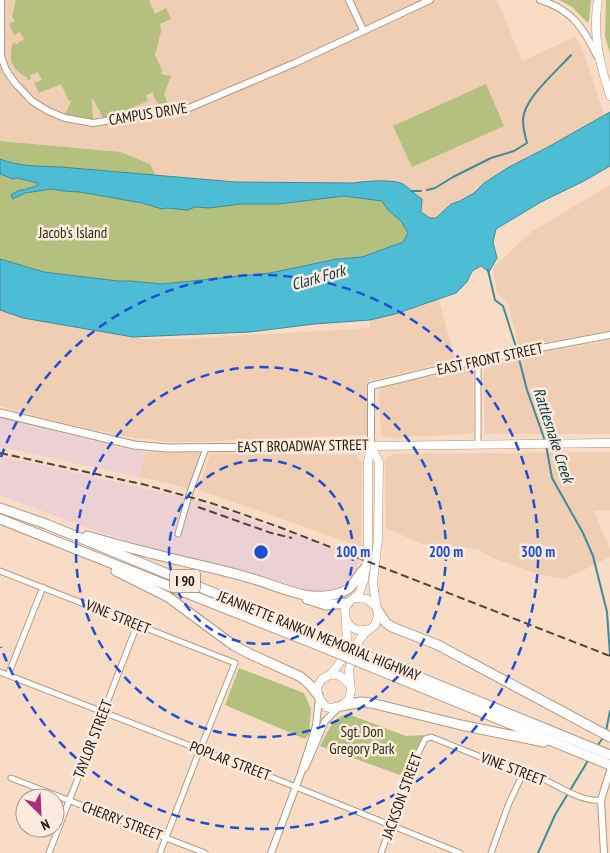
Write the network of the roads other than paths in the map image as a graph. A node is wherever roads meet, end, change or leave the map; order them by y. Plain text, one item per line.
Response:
1 (0, 0) edge
2 (349, 0) edge
3 (430, 0) edge
4 (540, 0) edge
5 (598, 0) edge
6 (363, 30) junction
7 (598, 57) junction
8 (610, 96) edge
9 (610, 335) edge
10 (478, 360) junction
11 (0, 413) edge
12 (610, 443) edge
13 (478, 444) junction
14 (372, 446) junction
15 (206, 448) junction
16 (0, 508) edge
17 (0, 519) edge
18 (46, 524) junction
19 (178, 534) dead end
20 (69, 547) junction
21 (366, 567) junction
22 (0, 571) edge
23 (43, 587) junction
24 (293, 592) junction
25 (352, 601) junction
26 (377, 609) junction
27 (346, 620) junction
28 (138, 625) junction
29 (370, 629) junction
30 (322, 642) junction
31 (0, 672) edge
32 (331, 674) junction
33 (8, 675) junction
34 (349, 683) junction
35 (318, 697) junction
36 (340, 707) junction
37 (104, 712) junction
38 (610, 737) edge
39 (425, 739) joint
40 (559, 741) junction
41 (199, 750) junction
42 (610, 755) edge
43 (610, 766) edge
44 (610, 771) edge
45 (301, 773) junction
46 (523, 774) junction
47 (11, 778) dead end
48 (296, 787) junction
49 (602, 800) junction
50 (70, 802) junction
51 (392, 825) junction
52 (166, 838) junction
53 (49, 853) edge
54 (160, 853) edge
55 (205, 853) edge
56 (271, 853) edge
57 (381, 853) edge
58 (460, 853) edge
59 (491, 853) edge
60 (604, 853) edge

1 - 6 street, CAMPUS DRIVE
2 - 6 street
3 - 6 street, CAMPUS DRIVE
4 - 7 street
5 - 7 highway
7 - 8 highway
9 - 10 street, EAST FRONT STREET
10 - 13 street
10 - 14 street, EAST FRONT STREET
11 - 15 main road, EAST BROADWAY STREET
12 - 13 highway, EAST BROADWAY STREET
13 - 14 highway, EAST BROADWAY STREET
14 - 15 main road, EAST BROADWAY STREET
14 - 21 highway
14 - 26 highway
15 - 19 street
16 - 18 highway, JEANNETTE RANKIN MEMORIAL HIGHWAY / I 90
17 - 20 highway, JEANNETTE RANKIN MEMORIAL HIGHWAY / I 90
18 - 24 highway
18 - 30 highway, JEANNETTE RANKIN MEMORIAL HIGHWAY / I 90
20 - 30 highway, JEANNETTE RANKIN MEMORIAL HIGHWAY / I 90
20 - 35 highway
21 - 24 highway
21 - 25 highway
22 - 23 street, VINE STREET
23 - 28 street, VINE STREET
23 - 33 street
24 - 25 highway
25 - 26 highway
25 - 27 highway
26 - 29 highway
26 - 38 highway
27 - 29 highway
27 - 32 highway
28 - 37 street, TAYLOR STREET
28 - 41 street, VINE STREET
29 - 34 highway
30 - 40 highway, JEANNETTE RANKIN MEMORIAL HIGHWAY / I 90, bridge
31 - 33 street, POPLAR STREET
32 - 34 highway
32 - 35 highway
33 - 37 street, POPLAR STREET
34 - 36 highway
35 - 36 highway
35 - 45 street
36 - 40 highway
36 - 45 street
37 - 41 street, POPLAR STREET
37 - 50 street, TAYLOR STREET
39 - 46 street, VINE STREET
39 - 51 street, JACKSON STREET
40 - 42 highway, JEANNETTE RANKIN MEMORIAL HIGHWAY / I 90
40 - 43 highway, JEANNETTE RANKIN MEMORIAL HIGHWAY / I 90
41 - 48 street, POPLAR STREET
41 - 52 street
44 - 49 street
45 - 48 street
46 - 49 street, VINE STREET
46 - 59 street
47 - 50 street, CHERRY STREET
48 - 51 street, POPLAR STREET
48 - 56 street
49 - 60 street
50 - 52 street, CHERRY STREET
50 - 53 street, TAYLOR STREET
51 - 57 street, JACKSON STREET
51 - 58 street, POPLAR STREET
52 - 54 street
52 - 55 street, CHERRY STREET

